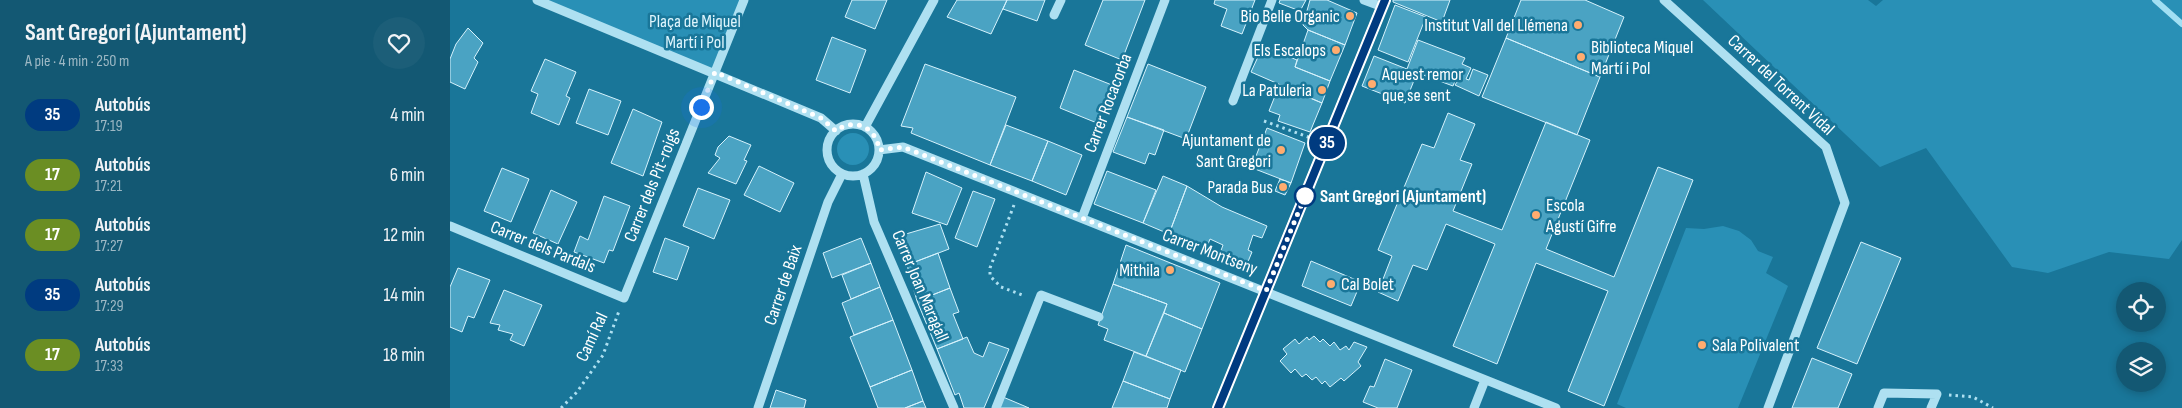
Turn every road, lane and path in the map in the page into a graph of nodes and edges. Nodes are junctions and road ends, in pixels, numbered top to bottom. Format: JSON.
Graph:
{"nodes":[{"id":1,"x":538,"y":0,"type":"edge"},
{"id":2,"x":744,"y":0,"type":"edge"},
{"id":3,"x":934,"y":0,"type":"edge"},
{"id":4,"x":1061,"y":0,"type":"edge"},
{"id":5,"x":1165,"y":0,"type":"edge"},
{"id":6,"x":1272,"y":0,"type":"edge"},
{"id":7,"x":1364,"y":0,"type":"edge"},
{"id":8,"x":1664,"y":0,"type":"edge"},
{"id":9,"x":1384,"y":4,"type":"edge"},
{"id":10,"x":1054,"y":15,"type":"dead end"},
{"id":11,"x":715,"y":72,"type":"junction"},
{"id":12,"x":1233,"y":101,"type":"dead end"},
{"id":13,"x":1264,"y":120,"type":"dead end"},
{"id":14,"x":865,"y":127,"type":"junction"},
{"id":15,"x":836,"y":131,"type":"junction"},
{"id":16,"x":1311,"y":138,"type":"dead end"},
{"id":17,"x":879,"y":150,"type":"junction"},
{"id":18,"x":842,"y":174,"type":"junction"},
{"id":19,"x":863,"y":174,"type":"junction"},
{"id":20,"x":1019,"y":193,"type":"junction"},
{"id":21,"x":1082,"y":218,"type":"junction"},
{"id":22,"x":450,"y":226,"type":"edge"},
{"id":23,"x":1266,"y":291,"type":"junction"},
{"id":24,"x":624,"y":298,"type":"junction"},
{"id":25,"x":1040,"y":298,"type":"junction"},
{"id":26,"x":1099,"y":317,"type":"dead end"},
{"id":27,"x":1485,"y":380,"type":"junction"},
{"id":28,"x":1937,"y":394,"type":"junction"},
{"id":29,"x":562,"y":408,"type":"edge"},
{"id":30,"x":758,"y":408,"type":"edge"},
{"id":31,"x":954,"y":408,"type":"edge"},
{"id":32,"x":996,"y":408,"type":"edge"},
{"id":33,"x":1218,"y":408,"type":"edge"},
{"id":34,"x":1474,"y":408,"type":"edge"},
{"id":35,"x":1556,"y":408,"type":"edge"},
{"id":36,"x":1768,"y":408,"type":"edge"},
{"id":37,"x":1878,"y":408,"type":"edge"},
{"id":38,"x":1931,"y":408,"type":"edge"},
{"id":39,"x":1993,"y":408,"type":"edge"}],
"edges":[{"from":1,"to":11,"type":"street"},
{"from":2,"to":11,"type":"street","name":"Carrer dels Pit-roigs"},
{"from":3,"to":14,"type":"street"},
{"from":4,"to":10,"type":"street"},
{"from":5,"to":21,"type":"street","name":"Carrer Rocacorba"},
{"from":6,"to":12,"type":"street"},
{"from":7,"to":9,"type":"street"},
{"from":8,"to":36,"type":"street","name":"Carrer del Torrent Vidal"},
{"from":9,"to":23,"type":"main road"},
{"from":11,"to":15,"type":"street"},
{"from":11,"to":24,"type":"street","name":"Carrer dels Pit-roigs"},
{"from":13,"to":16,"type":"path"},
{"from":14,"to":15,"type":"street"},
{"from":14,"to":17,"type":"street"},
{"from":15,"to":18,"type":"street"},
{"from":17,"to":19,"type":"street"},
{"from":17,"to":20,"type":"street","name":"Carrer Montseny"},
{"from":18,"to":19,"type":"street"},
{"from":18,"to":30,"type":"street","name":"Carrer de Baix"},
{"from":19,"to":31,"type":"street","name":"Carrer Joan Maragall"},
{"from":20,"to":21,"type":"street","name":"Carrer Montseny"},
{"from":20,"to":25,"type":"path"},
{"from":21,"to":23,"type":"street","name":"Carrer Montseny"},
{"from":22,"to":24,"type":"street","name":"Carrer dels Pardals"},
{"from":23,"to":27,"type":"street","name":"Carrer Montseny"},
{"from":23,"to":33,"type":"main road"},
{"from":24,"to":29,"type":"path","name":"Camí Ral"},
{"from":25,"to":26,"type":"street"},
{"from":25,"to":32,"type":"street"},
{"from":27,"to":34,"type":"street"},
{"from":27,"to":35,"type":"street","name":"Carrer Montseny"},
{"from":28,"to":37,"type":"street"},
{"from":28,"to":38,"type":"street"},
{"from":28,"to":39,"type":"path"}]}
